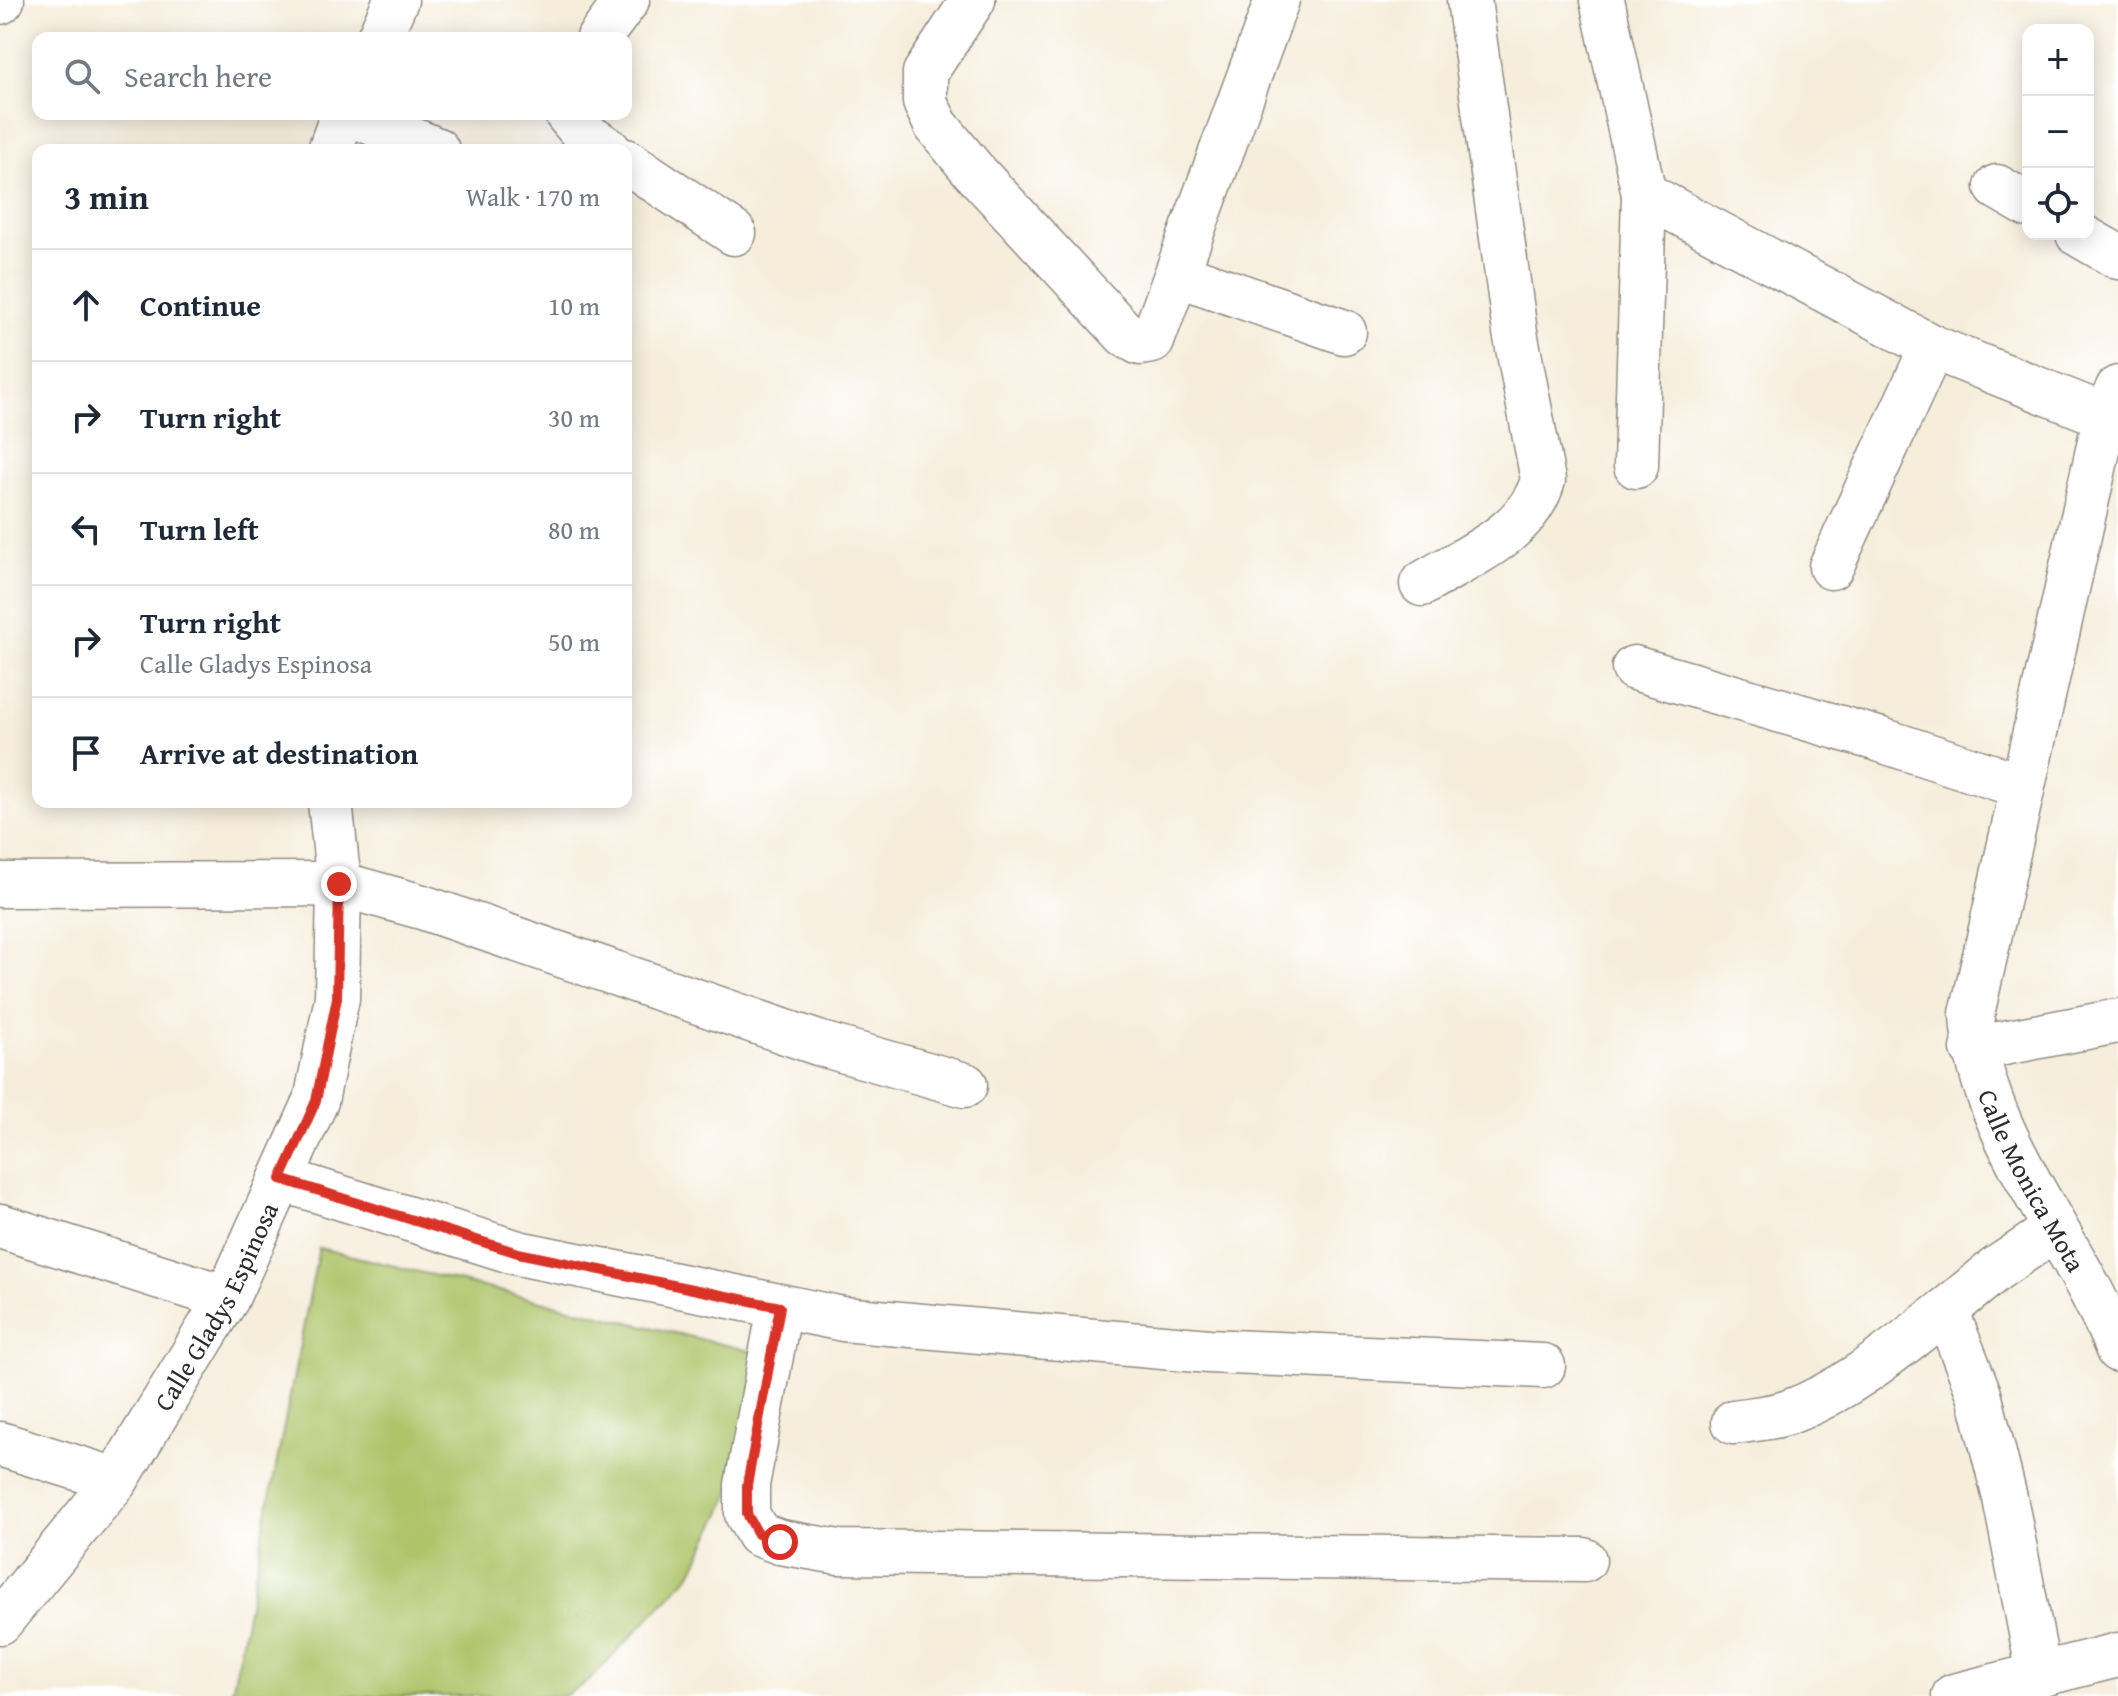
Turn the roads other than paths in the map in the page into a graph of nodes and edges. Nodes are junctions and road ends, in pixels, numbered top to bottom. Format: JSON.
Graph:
{"nodes":[{"id":1,"x":396,"y":0,"type":"edge"},
{"id":2,"x":627,"y":0,"type":"edge"},
{"id":3,"x":973,"y":0,"type":"edge"},
{"id":4,"x":1277,"y":0,"type":"edge"},
{"id":5,"x":1469,"y":0,"type":"edge"},
{"id":6,"x":1602,"y":0,"type":"edge"},
{"id":7,"x":382,"y":32,"type":"edge"},
{"id":8,"x":603,"y":32,"type":"edge"},
{"id":9,"x":341,"y":120,"type":"edge"},
{"id":10,"x":365,"y":120,"type":"edge"},
{"id":11,"x":572,"y":120,"type":"edge"},
{"id":12,"x":332,"y":144,"type":"edge"},
{"id":13,"x":423,"y":144,"type":"edge"},
{"id":14,"x":600,"y":144,"type":"edge"},
{"id":15,"x":632,"y":165,"type":"edge"},
{"id":16,"x":1644,"y":194,"type":"junction"},
{"id":17,"x":734,"y":233,"type":"dead end"},
{"id":18,"x":2088,"y":240,"type":"edge"},
{"id":19,"x":2118,"y":257,"type":"edge"},
{"id":20,"x":1177,"y":274,"type":"junction"},
{"id":21,"x":1344,"y":332,"type":"dead end"},
{"id":22,"x":1932,"y":347,"type":"junction"},
{"id":23,"x":2114,"y":409,"type":"edge"},
{"id":24,"x":1636,"y":466,"type":"dead end"},
{"id":25,"x":1831,"y":567,"type":"dead end"},
{"id":26,"x":1422,"y":584,"type":"dead end"},
{"id":27,"x":1634,"y":668,"type":"dead end"},
{"id":28,"x":2021,"y":786,"type":"junction"},
{"id":29,"x":331,"y":808,"type":"edge"},
{"id":30,"x":339,"y":884,"type":"junction"},
{"id":31,"x":0,"y":885,"type":"edge"},
{"id":32,"x":2118,"y":1021,"type":"edge"},
{"id":33,"x":1973,"y":1049,"type":"junction"},
{"id":34,"x":965,"y":1085,"type":"dead end"},
{"id":35,"x":281,"y":1179,"type":"junction"},
{"id":36,"x":0,"y":1226,"type":"edge"},
{"id":37,"x":2054,"y":1230,"type":"junction"},
{"id":38,"x":227,"y":1298,"type":"junction"},
{"id":39,"x":780,"y":1307,"type":"junction"},
{"id":40,"x":1946,"y":1310,"type":"junction"},
{"id":41,"x":2113,"y":1322,"type":"edge"},
{"id":42,"x":1543,"y":1366,"type":"dead end"},
{"id":43,"x":1734,"y":1422,"type":"dead end"},
{"id":44,"x":0,"y":1444,"type":"edge"},
{"id":45,"x":116,"y":1480,"type":"junction"},
{"id":46,"x":1584,"y":1560,"type":"dead end"},
{"id":47,"x":0,"y":1622,"type":"edge"},
{"id":48,"x":2118,"y":1655,"type":"edge"},
{"id":49,"x":2039,"y":1674,"type":"junction"},
{"id":50,"x":1954,"y":1696,"type":"edge"}],
"edges":[{"from":1,"to":7,"type":"street"},
{"from":2,"to":8,"type":"street"},
{"from":3,"to":20,"type":"street"},
{"from":4,"to":20,"type":"street"},
{"from":5,"to":26,"type":"street"},
{"from":6,"to":16,"type":"street"},
{"from":9,"to":12,"type":"street"},
{"from":10,"to":13,"type":"street"},
{"from":11,"to":14,"type":"street"},
{"from":15,"to":17,"type":"street"},
{"from":16,"to":22,"type":"street"},
{"from":16,"to":24,"type":"street"},
{"from":18,"to":19,"type":"street"},
{"from":20,"to":21,"type":"street"},
{"from":22,"to":23,"type":"street"},
{"from":22,"to":25,"type":"street"},
{"from":23,"to":28,"type":"street","name":"Calle Monica Mota"},
{"from":27,"to":28,"type":"street"},
{"from":28,"to":33,"type":"street","name":"Calle Monica Mota"},
{"from":29,"to":30,"type":"street","name":"Calle Gladys Espinosa"},
{"from":30,"to":31,"type":"street"},
{"from":30,"to":34,"type":"street"},
{"from":30,"to":35,"type":"street","name":"Calle Gladys Espinosa"},
{"from":32,"to":33,"type":"street"},
{"from":33,"to":37,"type":"street","name":"Calle Monica Mota"},
{"from":35,"to":38,"type":"street","name":"Calle Gladys Espinosa"},
{"from":35,"to":39,"type":"street"},
{"from":36,"to":38,"type":"street"},
{"from":37,"to":40,"type":"street"},
{"from":37,"to":41,"type":"street","name":"Calle Monica Mota"},
{"from":38,"to":45,"type":"street","name":"Calle Gladys Espinosa"},
{"from":39,"to":42,"type":"street"},
{"from":39,"to":46,"type":"street"},
{"from":40,"to":43,"type":"street"},
{"from":40,"to":49,"type":"street"},
{"from":44,"to":45,"type":"street"},
{"from":45,"to":47,"type":"street","name":"Calle Gladys Espinosa"},
{"from":48,"to":49,"type":"street"},
{"from":49,"to":50,"type":"street"}]}
